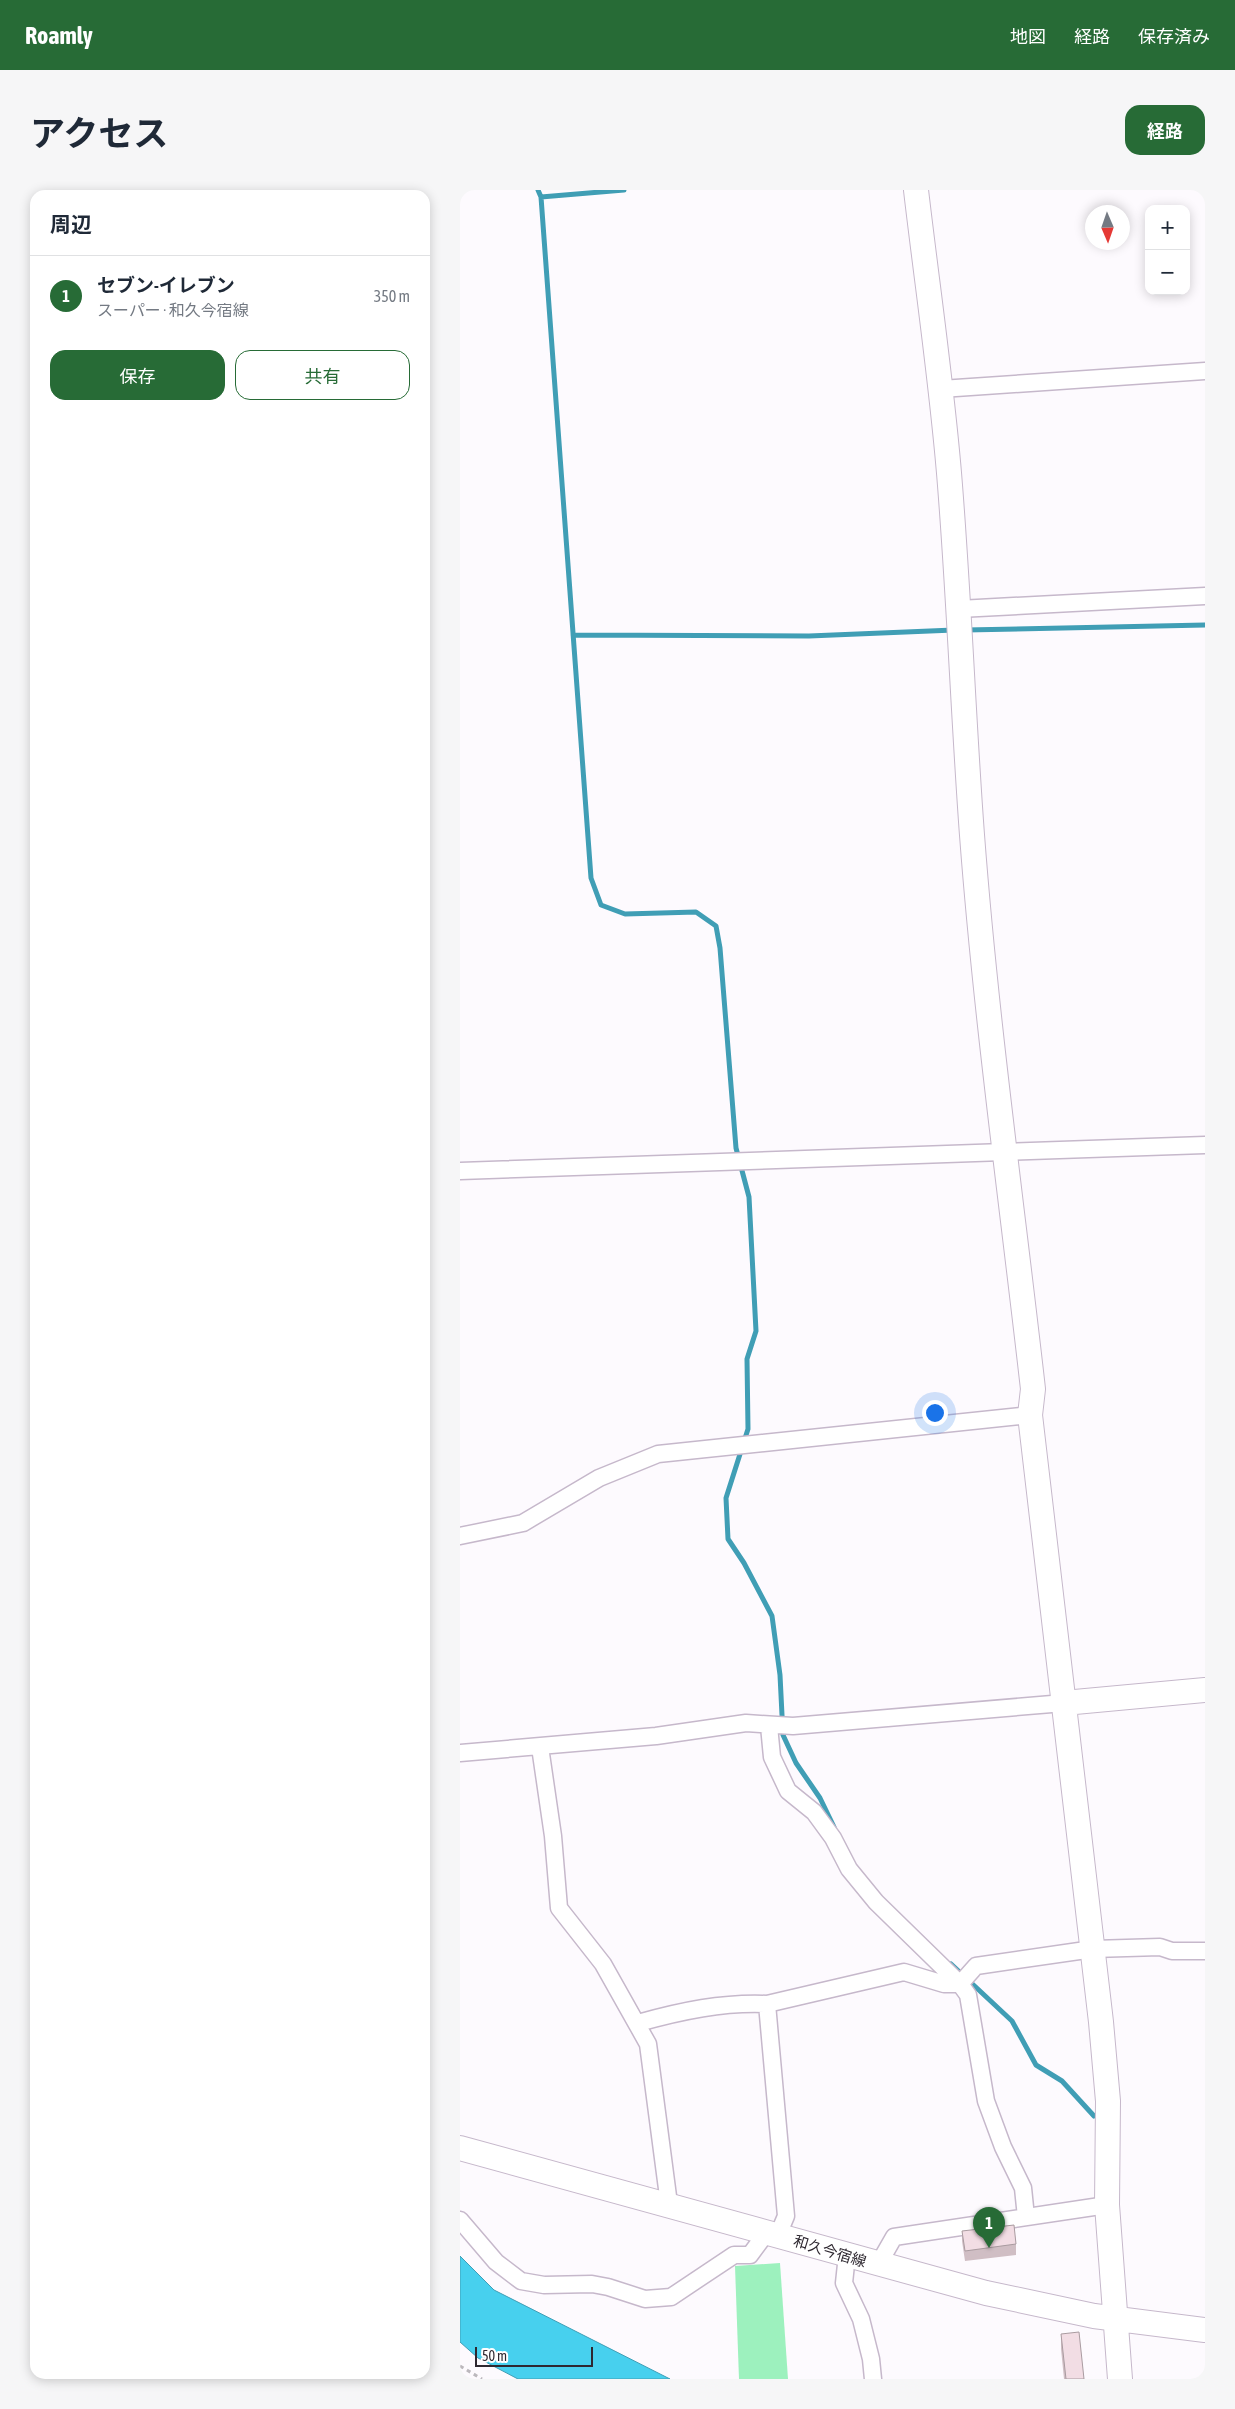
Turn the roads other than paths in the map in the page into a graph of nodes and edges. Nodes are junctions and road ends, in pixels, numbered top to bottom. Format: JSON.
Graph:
{"nodes":[{"id":1,"x":916,"y":190,"type":"edge"},
{"id":2,"x":1205,"y":371,"type":"edge"},
{"id":3,"x":941,"y":389,"type":"junction"},
{"id":4,"x":1205,"y":596,"type":"edge"},
{"id":5,"x":959,"y":609,"type":"junction"},
{"id":6,"x":1205,"y":1145,"type":"edge"},
{"id":7,"x":1006,"y":1152,"type":"junction"},
{"id":8,"x":460,"y":1171,"type":"edge"},
{"id":9,"x":1030,"y":1415,"type":"junction"},
{"id":10,"x":460,"y":1536,"type":"edge"},
{"id":11,"x":1205,"y":1690,"type":"edge"},
{"id":12,"x":1064,"y":1704,"type":"junction"},
{"id":13,"x":769,"y":1726,"type":"junction"},
{"id":14,"x":540,"y":1747,"type":"junction"},
{"id":15,"x":460,"y":1753,"type":"edge"},
{"id":16,"x":1093,"y":1949,"type":"junction"},
{"id":17,"x":1205,"y":1952,"type":"edge"},
{"id":18,"x":960,"y":1984,"type":"junction"},
{"id":19,"x":767,"y":2004,"type":"junction"},
{"id":20,"x":638,"y":2024,"type":"junction"},
{"id":21,"x":460,"y":2148,"type":"edge"},
{"id":22,"x":669,"y":2204,"type":"junction"},
{"id":23,"x":1107,"y":2205,"type":"junction"},
{"id":24,"x":1026,"y":2217,"type":"junction"},
{"id":25,"x":460,"y":2220,"type":"edge"},
{"id":26,"x":773,"y":2234,"type":"junction"},
{"id":27,"x":847,"y":2255,"type":"junction"},
{"id":28,"x":878,"y":2265,"type":"junction"},
{"id":29,"x":1116,"y":2320,"type":"junction"},
{"id":30,"x":1205,"y":2330,"type":"edge"},
{"id":31,"x":873,"y":2379,"type":"edge"},
{"id":32,"x":1120,"y":2379,"type":"edge"}],
"edges":[{"from":1,"to":3,"type":"street"},
{"from":2,"to":3,"type":"street"},
{"from":3,"to":5,"type":"street"},
{"from":4,"to":5,"type":"street"},
{"from":5,"to":7,"type":"street"},
{"from":6,"to":7,"type":"street"},
{"from":7,"to":8,"type":"street"},
{"from":7,"to":9,"type":"street"},
{"from":9,"to":10,"type":"street"},
{"from":9,"to":12,"type":"street"},
{"from":11,"to":12,"type":"street"},
{"from":12,"to":13,"type":"street"},
{"from":12,"to":16,"type":"street"},
{"from":13,"to":14,"type":"street"},
{"from":13,"to":18,"type":"street"},
{"from":14,"to":15,"type":"street"},
{"from":14,"to":20,"type":"street"},
{"from":16,"to":17,"type":"street"},
{"from":16,"to":18,"type":"street"},
{"from":16,"to":23,"type":"street"},
{"from":18,"to":19,"type":"street"},
{"from":18,"to":24,"type":"street"},
{"from":19,"to":20,"type":"street"},
{"from":19,"to":26,"type":"street"},
{"from":20,"to":22,"type":"street"},
{"from":21,"to":22,"type":"street","name":"和久今宿線"},
{"from":22,"to":26,"type":"street","name":"和久今宿線"},
{"from":23,"to":24,"type":"street"},
{"from":23,"to":29,"type":"street"},
{"from":24,"to":28,"type":"street"},
{"from":25,"to":26,"type":"street"},
{"from":26,"to":27,"type":"street","name":"和久今宿線"},
{"from":27,"to":28,"type":"street","name":"和久今宿線"},
{"from":27,"to":31,"type":"street"},
{"from":28,"to":29,"type":"street","name":"和久今宿線"},
{"from":29,"to":30,"type":"street","name":"和久今宿線"},
{"from":29,"to":32,"type":"street"}]}
